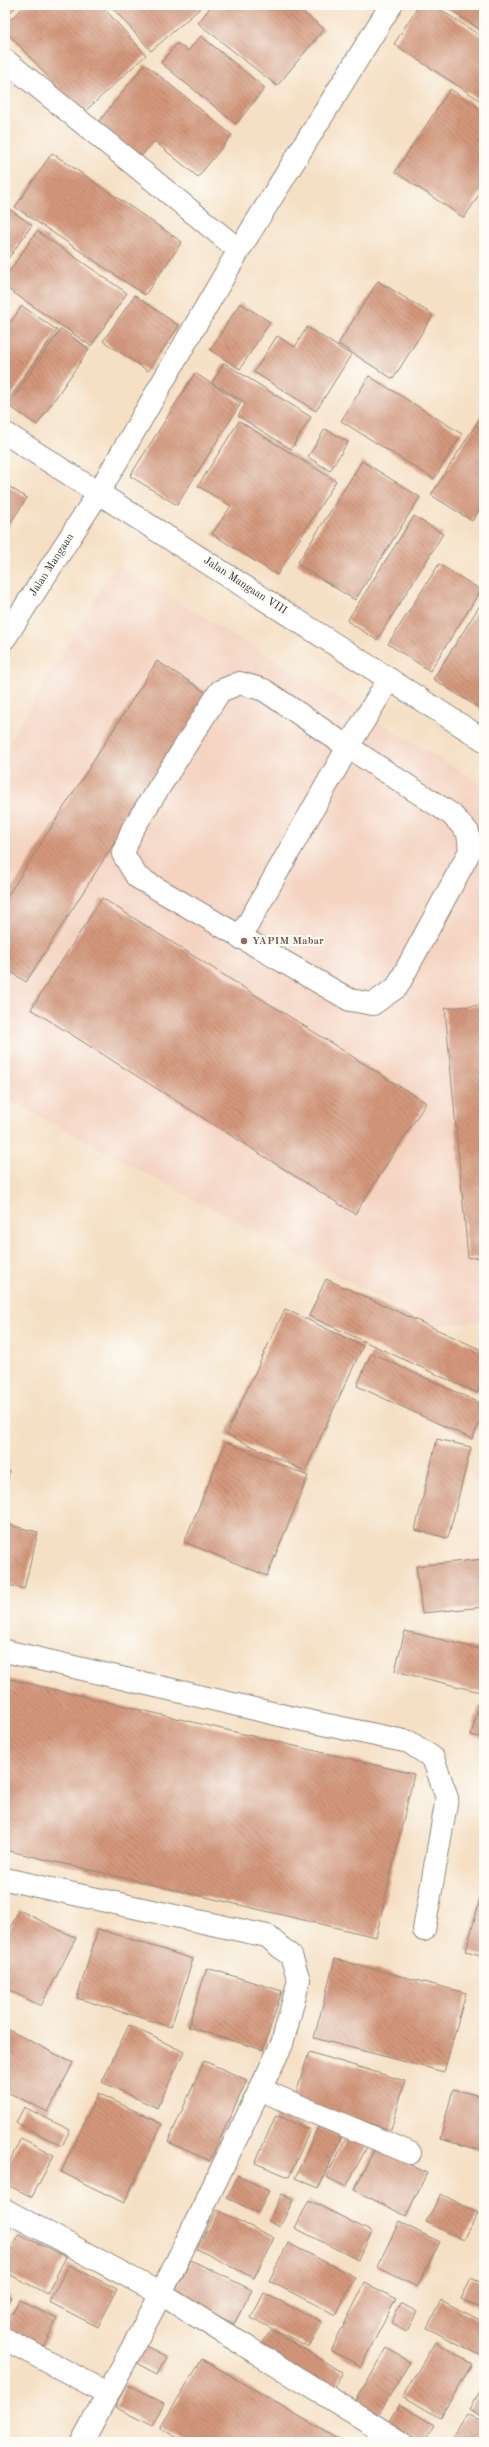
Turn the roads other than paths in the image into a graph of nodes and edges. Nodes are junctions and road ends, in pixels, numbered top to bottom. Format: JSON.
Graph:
{"nodes":[{"id":1,"x":391,"y":5,"type":"edge"},
{"id":2,"x":5,"y":60,"type":"edge"},
{"id":3,"x":239,"y":250,"type":"junction"},
{"id":4,"x":5,"y":433,"type":"edge"},
{"id":5,"x":99,"y":492,"type":"junction"},
{"id":6,"x":5,"y":638,"type":"edge"},
{"id":7,"x":389,"y":679,"type":"junction"},
{"id":8,"x":484,"y":740,"type":"edge"},
{"id":9,"x":348,"y":747,"type":"junction"},
{"id":10,"x":240,"y":938,"type":"junction"},
{"id":11,"x":5,"y":1651,"type":"edge"},
{"id":12,"x":5,"y":1879,"type":"edge"},
{"id":13,"x":424,"y":1930,"type":"dead end"},
{"id":14,"x":261,"y":2090,"type":"junction"},
{"id":15,"x":410,"y":2153,"type":"dead end"},
{"id":16,"x":5,"y":2210,"type":"edge"},
{"id":17,"x":161,"y":2294,"type":"junction"},
{"id":18,"x":5,"y":2340,"type":"edge"},
{"id":19,"x":106,"y":2393,"type":"junction"},
{"id":20,"x":82,"y":2442,"type":"edge"},
{"id":21,"x":401,"y":2442,"type":"edge"}],
"edges":[{"from":1,"to":3,"type":"street","name":"Jalan Mangaan"},
{"from":2,"to":3,"type":"street"},
{"from":3,"to":5,"type":"street","name":"Jalan Mangaan"},
{"from":4,"to":5,"type":"street","name":"Jalan Mangaan VIII"},
{"from":5,"to":6,"type":"street","name":"Jalan Mangaan"},
{"from":5,"to":7,"type":"street","name":"Jalan Mangaan VIII"},
{"from":7,"to":8,"type":"street","name":"Jalan Mangaan VIII"},
{"from":7,"to":9,"type":"street"},
{"from":9,"to":10,"type":"street"},
{"from":9,"to":10,"type":"street"},
{"from":9,"to":10,"type":"street"},
{"from":11,"to":13,"type":"street"},
{"from":12,"to":14,"type":"street"},
{"from":14,"to":15,"type":"street"},
{"from":14,"to":17,"type":"street"},
{"from":16,"to":17,"type":"street"},
{"from":17,"to":19,"type":"street"},
{"from":17,"to":21,"type":"street"},
{"from":18,"to":19,"type":"street"},
{"from":19,"to":20,"type":"street"}]}
